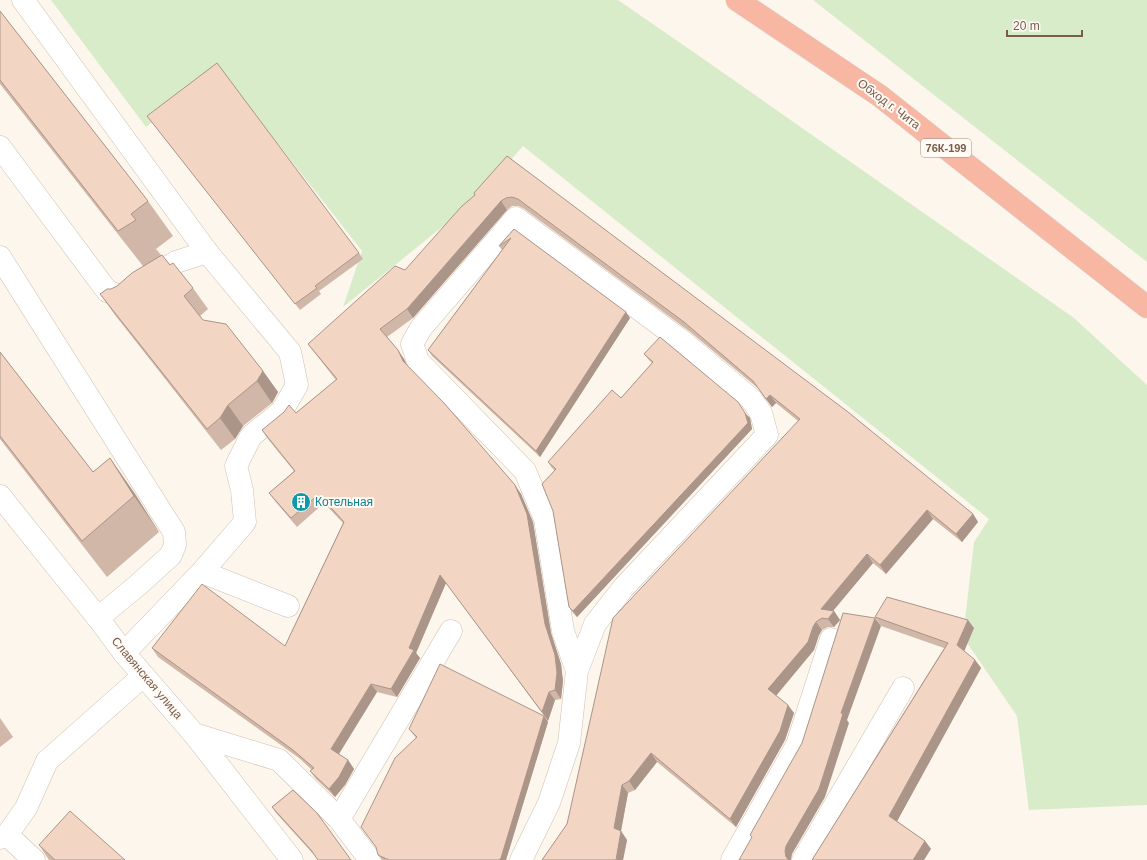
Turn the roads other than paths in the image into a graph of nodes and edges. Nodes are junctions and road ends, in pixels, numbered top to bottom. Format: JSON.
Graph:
{"nodes":[{"id":1,"x":23,"y":0,"type":"edge"},
{"id":2,"x":737,"y":0,"type":"edge"},
{"id":3,"x":0,"y":147,"type":"edge"},
{"id":4,"x":207,"y":252,"type":"junction"},
{"id":5,"x":0,"y":257,"type":"edge"},
{"id":6,"x":1147,"y":307,"type":"edge"},
{"id":7,"x":0,"y":496,"type":"edge"},
{"id":8,"x":202,"y":572,"type":"junction"},
{"id":9,"x":288,"y":606,"type":"dead end"},
{"id":10,"x":98,"y":618,"type":"junction"},
{"id":11,"x":451,"y":631,"type":"dead end"},
{"id":12,"x":831,"y":639,"type":"dead end"},
{"id":13,"x":124,"y":653,"type":"junction"},
{"id":14,"x":577,"y":671,"type":"junction"},
{"id":15,"x":143,"y":676,"type":"junction"},
{"id":16,"x":903,"y":688,"type":"dead end"},
{"id":17,"x":194,"y":734,"type":"junction"},
{"id":18,"x":339,"y":819,"type":"junction"},
{"id":19,"x":3,"y":836,"type":"edge"},
{"id":20,"x":34,"y":860,"type":"edge"},
{"id":21,"x":292,"y":860,"type":"edge"},
{"id":22,"x":370,"y":860,"type":"edge"},
{"id":23,"x":521,"y":860,"type":"edge"},
{"id":24,"x":732,"y":860,"type":"edge"},
{"id":25,"x":803,"y":860,"type":"edge"}],
"edges":[{"from":1,"to":4,"type":"street"},
{"from":2,"to":6,"type":"highway","name":"Обход г. Чита","number":"76К-199"},
{"from":3,"to":4,"type":"street"},
{"from":4,"to":8,"type":"street"},
{"from":5,"to":10,"type":"street"},
{"from":7,"to":10,"type":"street","name":"Славянская улица"},
{"from":8,"to":9,"type":"street"},
{"from":8,"to":13,"type":"street"},
{"from":10,"to":13,"type":"street","name":"Славянская улица"},
{"from":11,"to":18,"type":"street"},
{"from":12,"to":24,"type":"street"},
{"from":13,"to":15,"type":"street","name":"Славянская улица"},
{"from":14,"to":14,"type":"street"},
{"from":14,"to":23,"type":"street"},
{"from":15,"to":17,"type":"street","name":"Славянская улица"},
{"from":15,"to":19,"type":"street"},
{"from":16,"to":25,"type":"street"},
{"from":17,"to":18,"type":"street"},
{"from":17,"to":21,"type":"street","name":"Славянская улица"},
{"from":18,"to":22,"type":"street"},
{"from":19,"to":20,"type":"street"}]}
